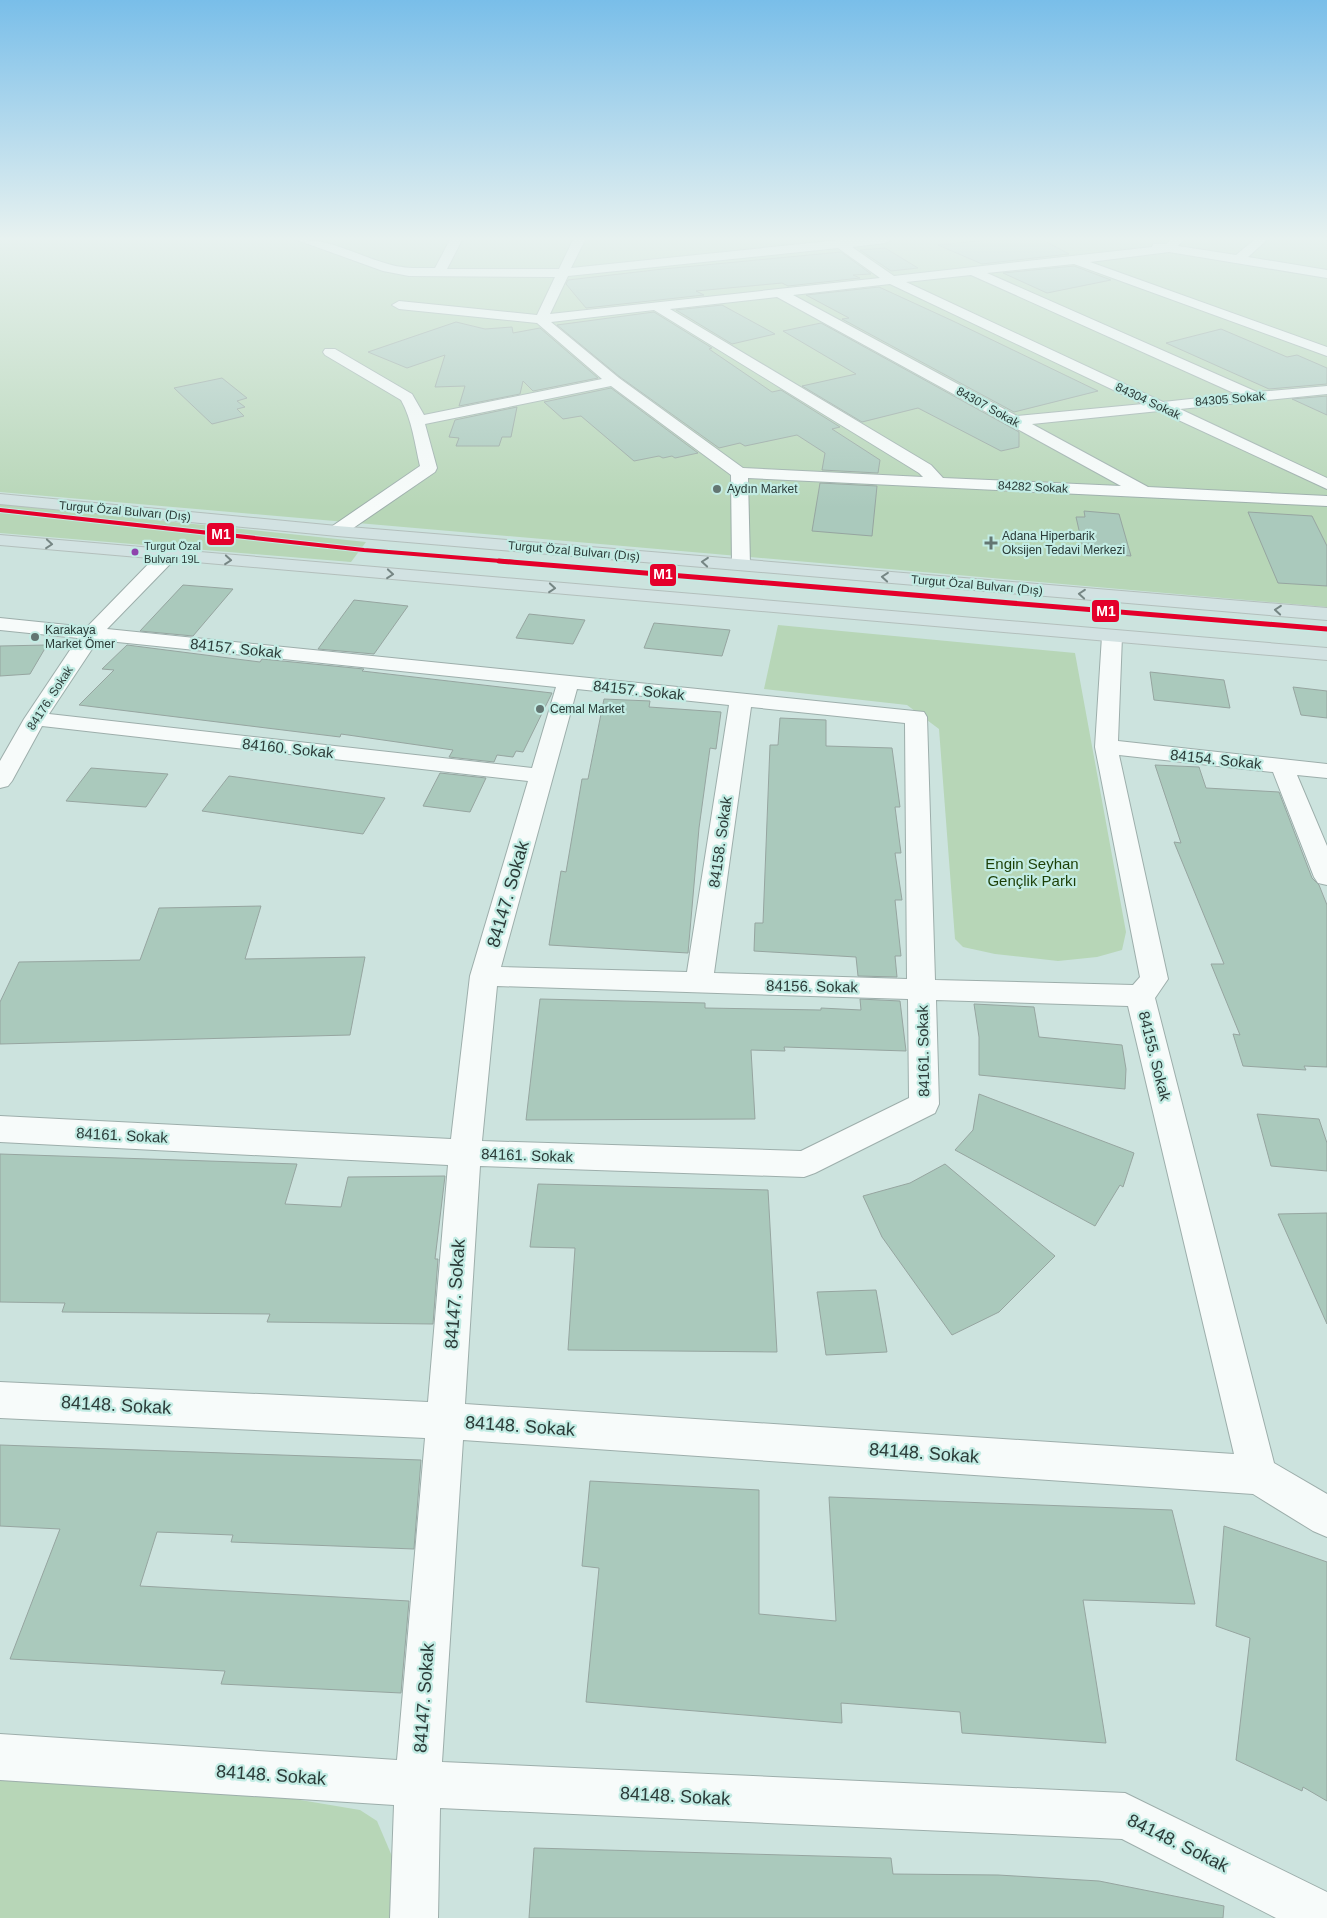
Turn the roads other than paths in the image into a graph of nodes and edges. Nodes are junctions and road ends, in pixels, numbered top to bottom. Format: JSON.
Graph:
{"nodes":[{"id":1,"x":551,"y":330,"type":"edge"},
{"id":2,"x":695,"y":330,"type":"edge"},
{"id":3,"x":847,"y":330,"type":"edge"},
{"id":4,"x":996,"y":330,"type":"edge"},
{"id":5,"x":1102,"y":330,"type":"edge"},
{"id":6,"x":1265,"y":330,"type":"edge"},
{"id":7,"x":330,"y":352,"type":"dead end"},
{"id":8,"x":1327,"y":352,"type":"edge"},
{"id":9,"x":614,"y":381,"type":"junction"},
{"id":10,"x":1327,"y":390,"type":"edge"},
{"id":11,"x":1253,"y":397,"type":"junction"},
{"id":12,"x":1157,"y":406,"type":"junction"},
{"id":13,"x":416,"y":421,"type":"junction"},
{"id":14,"x":1014,"y":421,"type":"junction"},
{"id":15,"x":739,"y":473,"type":"junction"},
{"id":16,"x":937,"y":481,"type":"junction"},
{"id":17,"x":1327,"y":484,"type":"edge"},
{"id":18,"x":1146,"y":493,"type":"junction"},
{"id":19,"x":0,"y":499,"type":"edge"},
{"id":20,"x":1327,"y":501,"type":"edge"},
{"id":21,"x":337,"y":531,"type":"junction"},
{"id":22,"x":0,"y":540,"type":"edge"},
{"id":23,"x":168,"y":555,"type":"junction"},
{"id":24,"x":741,"y":565,"type":"junction"},
{"id":25,"x":1327,"y":614,"type":"edge"},
{"id":26,"x":0,"y":624,"type":"edge"},
{"id":27,"x":92,"y":633,"type":"junction"},
{"id":28,"x":1112,"y":636,"type":"junction"},
{"id":29,"x":1327,"y":654,"type":"edge"},
{"id":30,"x":568,"y":682,"type":"junction"},
{"id":31,"x":741,"y":700,"type":"junction"},
{"id":32,"x":35,"y":719,"type":"junction"},
{"id":33,"x":1106,"y":747,"type":"junction"},
{"id":34,"x":1282,"y":766,"type":"junction"},
{"id":35,"x":1327,"y":770,"type":"edge"},
{"id":36,"x":542,"y":776,"type":"junction"},
{"id":37,"x":0,"y":781,"type":"edge"},
{"id":38,"x":1327,"y":877,"type":"edge"},
{"id":39,"x":484,"y":976,"type":"junction"},
{"id":40,"x":699,"y":983,"type":"junction"},
{"id":41,"x":922,"y":988,"type":"junction"},
{"id":42,"x":1140,"y":996,"type":"junction"},
{"id":43,"x":0,"y":1129,"type":"edge"},
{"id":44,"x":465,"y":1153,"type":"junction"},
{"id":45,"x":0,"y":1400,"type":"edge"},
{"id":46,"x":446,"y":1421,"type":"junction"},
{"id":47,"x":1258,"y":1475,"type":"junction"},
{"id":48,"x":1327,"y":1518,"type":"edge"},
{"id":49,"x":0,"y":1757,"type":"edge"},
{"id":50,"x":418,"y":1784,"type":"junction"},
{"id":51,"x":414,"y":1918,"type":"edge"},
{"id":52,"x":1327,"y":1918,"type":"edge"}],
"edges":[{"from":1,"to":9,"type":"street"},
{"from":2,"to":16,"type":"street"},
{"from":3,"to":14,"type":"street","name":"84307 Sokak"},
{"from":4,"to":12,"type":"street","name":"84304 Sokak"},
{"from":5,"to":11,"type":"street"},
{"from":6,"to":8,"type":"street"},
{"from":7,"to":13,"type":"street"},
{"from":9,"to":13,"type":"street"},
{"from":9,"to":15,"type":"street"},
{"from":10,"to":11,"type":"street","name":"84305 Sokak"},
{"from":11,"to":12,"type":"street","name":"84305 Sokak"},
{"from":12,"to":14,"type":"street","name":"84305 Sokak"},
{"from":12,"to":17,"type":"street","name":"84304 Sokak"},
{"from":13,"to":21,"type":"street"},
{"from":14,"to":18,"type":"street","name":"84307 Sokak"},
{"from":15,"to":16,"type":"street","name":"84282 Sokak"},
{"from":15,"to":24,"type":"street"},
{"from":16,"to":18,"type":"street","name":"84282 Sokak"},
{"from":18,"to":20,"type":"street","name":"84282 Sokak"},
{"from":19,"to":21,"type":"main road","name":"Turgut Özal Bulvarı (Dış)"},
{"from":24,"to":21,"type":"main road","name":"Turgut Özal Bulvarı (Dış)","one_way":true},
{"from":22,"to":23,"type":"main road","one_way":true},
{"from":23,"to":27,"type":"street","name":"84176. Sokak"},
{"from":23,"to":28,"type":"main road","one_way":true},
{"from":25,"to":24,"type":"main road","name":"Turgut Özal Bulvarı (Dış)","one_way":true},
{"from":26,"to":27,"type":"street","name":"84157. Sokak"},
{"from":27,"to":30,"type":"street","name":"84157. Sokak"},
{"from":27,"to":32,"type":"street","name":"84176. Sokak"},
{"from":28,"to":29,"type":"main road"},
{"from":28,"to":33,"type":"street","name":"84155. Sokak"},
{"from":30,"to":31,"type":"street","name":"84157. Sokak"},
{"from":30,"to":36,"type":"street","name":"84147. Sokak"},
{"from":31,"to":40,"type":"street","name":"84158. Sokak"},
{"from":31,"to":41,"type":"street","name":"84157. Sokak"},
{"from":32,"to":36,"type":"street","name":"84160. Sokak"},
{"from":32,"to":37,"type":"street","name":"84176. Sokak"},
{"from":33,"to":34,"type":"street","name":"84154. Sokak"},
{"from":33,"to":42,"type":"street","name":"84155. Sokak"},
{"from":34,"to":35,"type":"street","name":"84154. Sokak"},
{"from":34,"to":38,"type":"street"},
{"from":36,"to":39,"type":"street","name":"84147. Sokak"},
{"from":39,"to":40,"type":"street","name":"84156. Sokak"},
{"from":39,"to":44,"type":"street","name":"84147. Sokak"},
{"from":40,"to":41,"type":"street","name":"84156. Sokak"},
{"from":41,"to":42,"type":"street","name":"84156. Sokak"},
{"from":41,"to":44,"type":"street","name":"84161. Sokak"},
{"from":42,"to":47,"type":"street","name":"84155. Sokak"},
{"from":43,"to":44,"type":"street","name":"84161. Sokak"},
{"from":44,"to":46,"type":"street","name":"84147. Sokak"},
{"from":45,"to":46,"type":"street","name":"84148. Sokak"},
{"from":46,"to":47,"type":"street","name":"84148. Sokak"},
{"from":46,"to":50,"type":"street","name":"84147. Sokak"},
{"from":47,"to":48,"type":"street","name":"84148. Sokak"},
{"from":49,"to":50,"type":"street","name":"84148. Sokak"},
{"from":50,"to":51,"type":"street","name":"84147. Sokak"},
{"from":50,"to":52,"type":"street","name":"84148. Sokak"}]}
